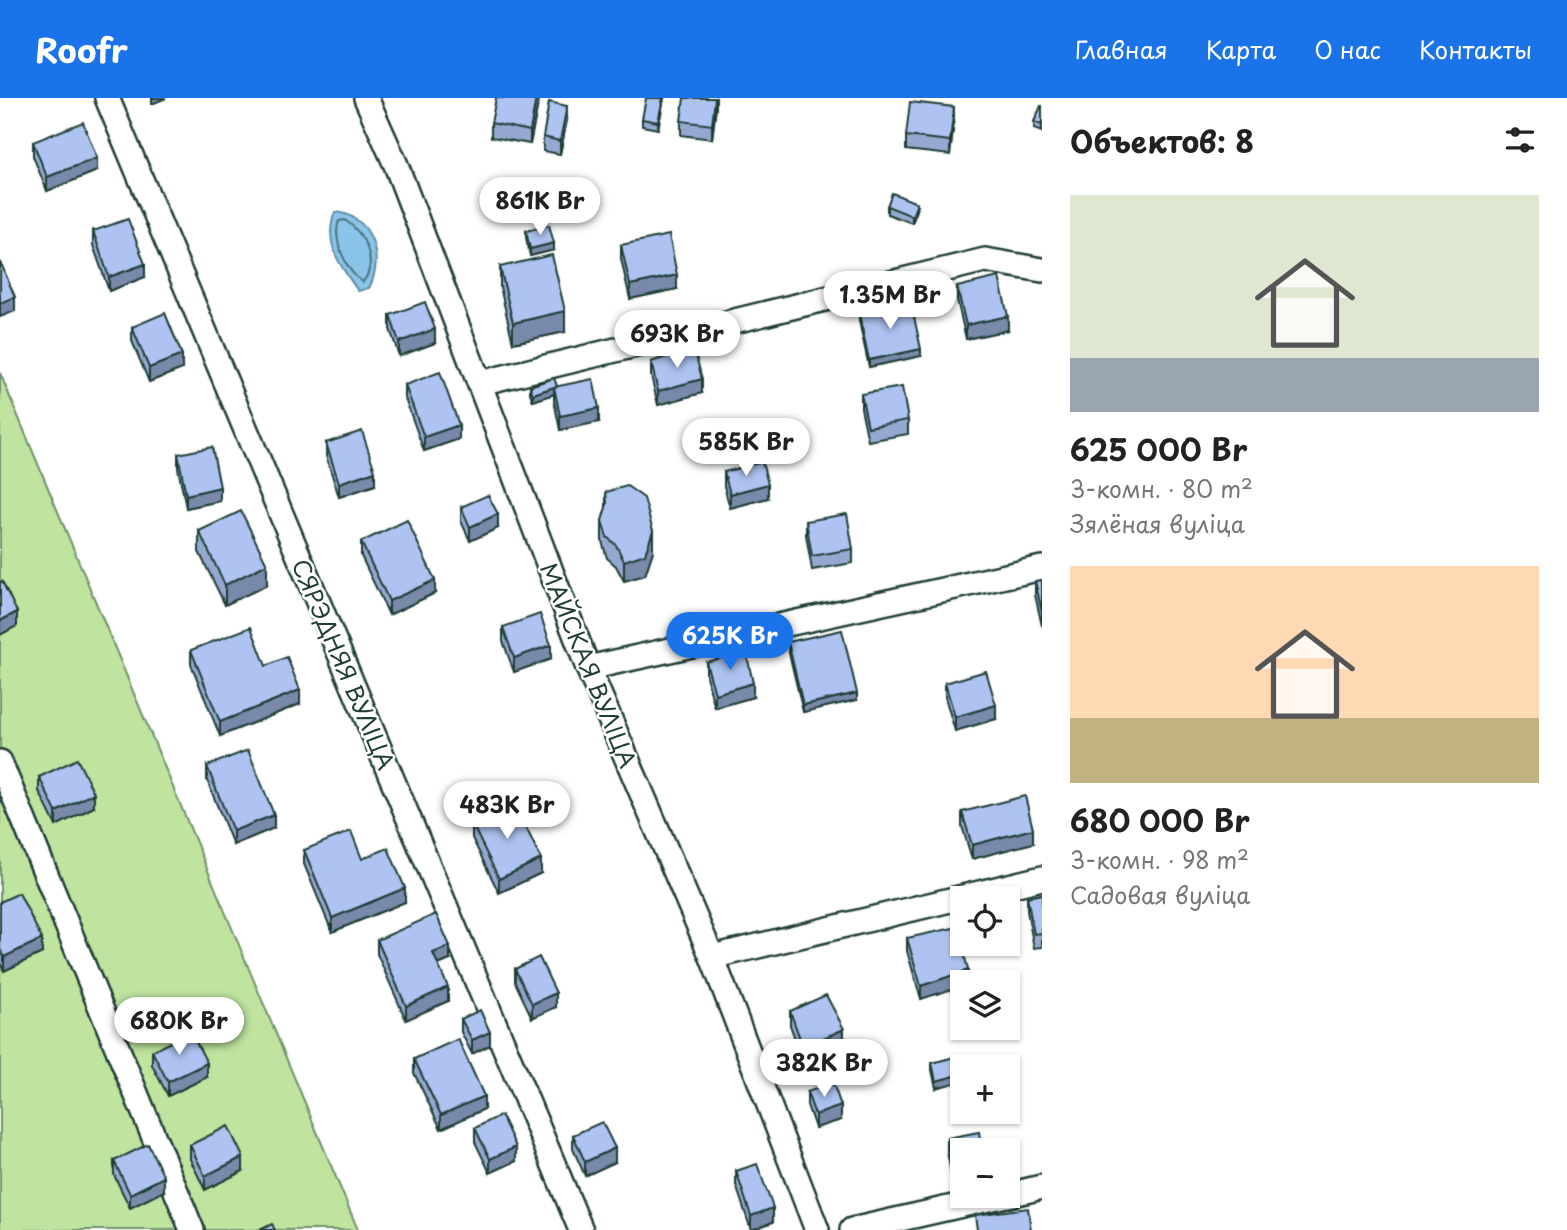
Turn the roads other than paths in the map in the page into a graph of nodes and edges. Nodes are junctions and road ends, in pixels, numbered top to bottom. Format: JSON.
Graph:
{"nodes":[{"id":1,"x":107,"y":98,"type":"edge"},
{"id":2,"x":366,"y":98,"type":"edge"},
{"id":3,"x":1042,"y":270,"type":"edge"},
{"id":4,"x":480,"y":383,"type":"junction"},
{"id":5,"x":1042,"y":568,"type":"edge"},
{"id":6,"x":588,"y":668,"type":"junction"},
{"id":7,"x":0,"y":762,"type":"edge"},
{"id":8,"x":1042,"y":878,"type":"edge"},
{"id":9,"x":712,"y":957,"type":"junction"},
{"id":10,"x":1042,"y":1187,"type":"edge"},
{"id":11,"x":1020,"y":1192,"type":"edge"},
{"id":12,"x":950,"y":1208,"type":"edge"},
{"id":13,"x":192,"y":1230,"type":"edge"},
{"id":14,"x":582,"y":1230,"type":"edge"},
{"id":15,"x":817,"y":1230,"type":"edge"},
{"id":16,"x":852,"y":1230,"type":"edge"}],
"edges":[{"from":1,"to":14,"type":"street","name":"СЯРЭДНЯЯ ВУЛІЦА"},
{"from":2,"to":4,"type":"street","name":"МАЙСКАЯ ВУЛІЦА"},
{"from":3,"to":4,"type":"street"},
{"from":4,"to":6,"type":"street","name":"МАЙСКАЯ ВУЛІЦА"},
{"from":5,"to":6,"type":"street"},
{"from":6,"to":9,"type":"street","name":"МАЙСКАЯ ВУЛІЦА"},
{"from":7,"to":13,"type":"street"},
{"from":8,"to":9,"type":"street"},
{"from":9,"to":15,"type":"street","name":"МАЙСКАЯ ВУЛІЦА"},
{"from":10,"to":11,"type":"street"},
{"from":12,"to":16,"type":"street"}]}
